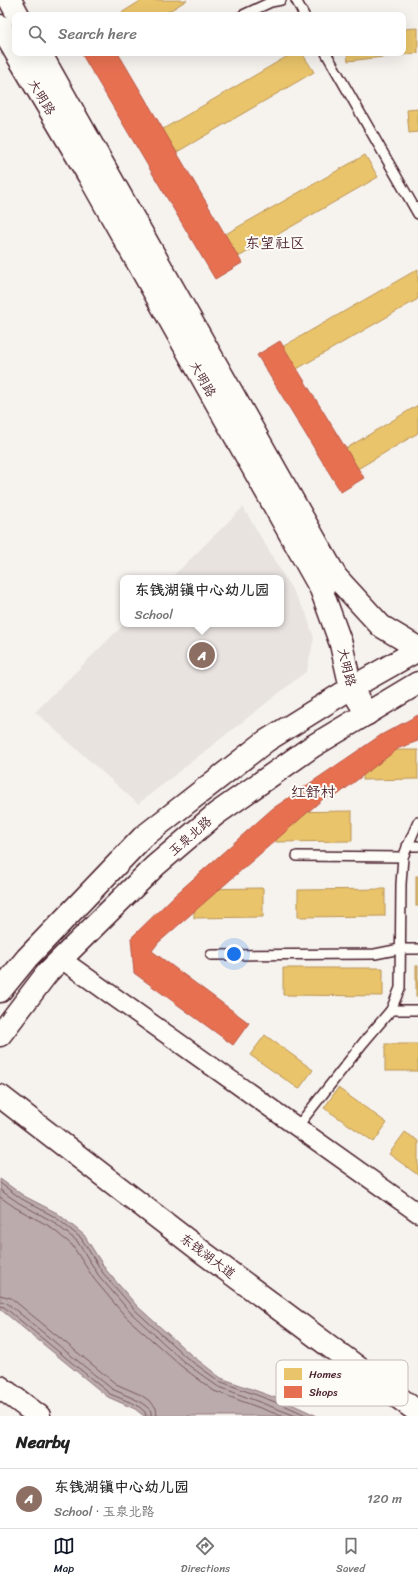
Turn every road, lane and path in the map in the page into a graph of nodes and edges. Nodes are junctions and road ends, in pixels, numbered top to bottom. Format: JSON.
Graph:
{"nodes":[{"id":1,"x":10,"y":0,"type":"edge"},
{"id":2,"x":281,"y":0,"type":"edge"},
{"id":3,"x":296,"y":0,"type":"edge"},
{"id":4,"x":16,"y":12,"type":"edge"},
{"id":5,"x":249,"y":12,"type":"edge"},
{"id":6,"x":302,"y":12,"type":"edge"},
{"id":7,"x":0,"y":26,"type":"edge"},
{"id":8,"x":12,"y":47,"type":"edge"},
{"id":9,"x":17,"y":56,"type":"edge"},
{"id":10,"x":42,"y":56,"type":"edge"},
{"id":11,"x":328,"y":56,"type":"edge"},
{"id":12,"x":418,"y":214,"type":"edge"},
{"id":13,"x":418,"y":649,"type":"edge"},
{"id":14,"x":418,"y":683,"type":"edge"},
{"id":15,"x":351,"y":688,"type":"junction"},
{"id":16,"x":367,"y":714,"type":"junction"},
{"id":17,"x":418,"y":822,"type":"edge"},
{"id":18,"x":407,"y":846,"type":"junction"},
{"id":19,"x":418,"y":846,"type":"edge"},
{"id":20,"x":297,"y":856,"type":"dead end"},
{"id":21,"x":403,"y":858,"type":"junction"},
{"id":22,"x":400,"y":949,"type":"junction"},
{"id":23,"x":418,"y":949,"type":"edge"},
{"id":24,"x":211,"y":955,"type":"dead end"},
{"id":25,"x":61,"y":959,"type":"junction"},
{"id":26,"x":0,"y":991,"type":"edge"},
{"id":27,"x":392,"y":1010,"type":"junction"},
{"id":28,"x":418,"y":1010,"type":"edge"},
{"id":29,"x":0,"y":1035,"type":"edge"},
{"id":30,"x":0,"y":1096,"type":"edge"},
{"id":31,"x":297,"y":1127,"type":"junction"},
{"id":32,"x":418,"y":1213,"type":"edge"},
{"id":33,"x":348,"y":1360,"type":"edge"},
{"id":34,"x":0,"y":1387,"type":"edge"},
{"id":35,"x":408,"y":1405,"type":"edge"},
{"id":36,"x":418,"y":1412,"type":"edge"},
{"id":37,"x":39,"y":1416,"type":"edge"}],
"edges":[{"from":1,"to":4,"type":"street"},
{"from":2,"to":5,"type":"lane"},
{"from":3,"to":6,"type":"lane"},
{"from":7,"to":8,"type":"street","name":"大明路"},
{"from":9,"to":15,"type":"street","name":"大明路"},
{"from":10,"to":13,"type":"street","name":"大明路"},
{"from":11,"to":12,"type":"lane"},
{"from":13,"to":15,"type":"street","name":"玉泉北路"},
{"from":14,"to":16,"type":"street","name":"玉泉北路"},
{"from":15,"to":16,"type":"street","name":"大明路"},
{"from":15,"to":26,"type":"street","name":"玉泉北路"},
{"from":16,"to":25,"type":"street","name":"玉泉北路"},
{"from":17,"to":18,"type":"lane"},
{"from":18,"to":19,"type":"lane"},
{"from":18,"to":21,"type":"lane"},
{"from":20,"to":21,"type":"lane"},
{"from":21,"to":22,"type":"lane"},
{"from":22,"to":23,"type":"lane"},
{"from":22,"to":24,"type":"lane"},
{"from":22,"to":27,"type":"lane"},
{"from":25,"to":29,"type":"street","name":"玉泉北路"},
{"from":25,"to":31,"type":"street"},
{"from":27,"to":28,"type":"lane"},
{"from":27,"to":31,"type":"lane"},
{"from":30,"to":33,"type":"street","name":"东钱湖大道"},
{"from":31,"to":32,"type":"street"},
{"from":34,"to":37,"type":"street"},
{"from":35,"to":36,"type":"street","name":"东钱湖大道"}]}
